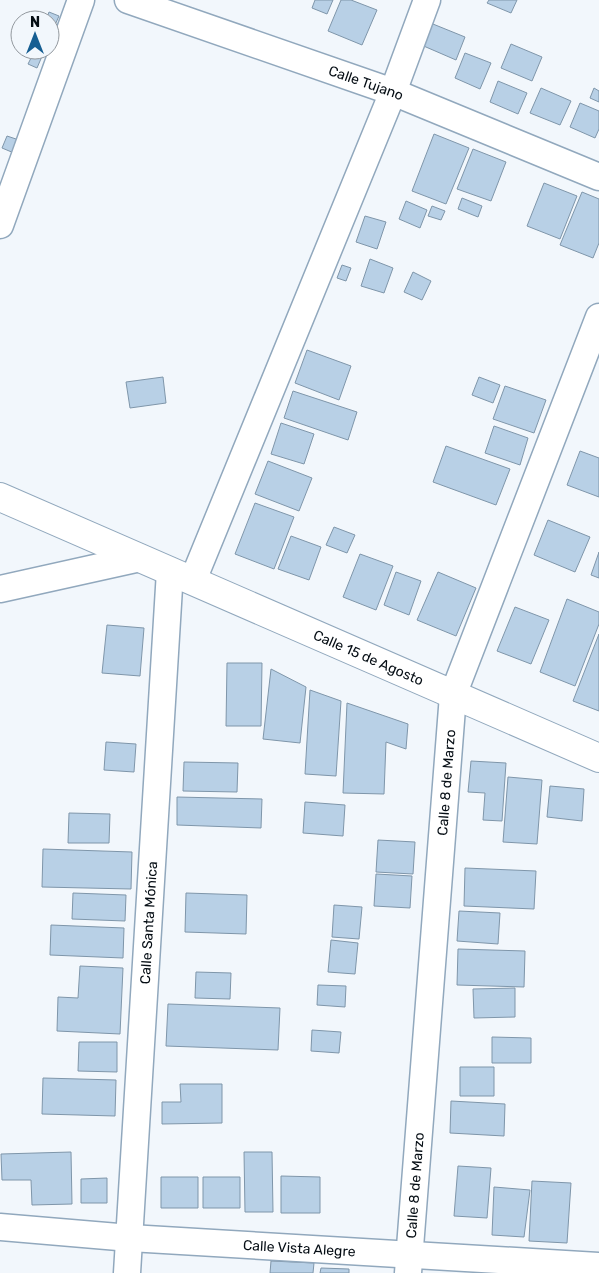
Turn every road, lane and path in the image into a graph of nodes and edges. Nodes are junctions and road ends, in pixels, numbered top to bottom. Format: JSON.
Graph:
{"nodes":[{"id":1,"x":81,"y":0,"type":"edge"},
{"id":2,"x":128,"y":0,"type":"edge"},
{"id":3,"x":427,"y":0,"type":"edge"},
{"id":4,"x":393,"y":92,"type":"junction"},
{"id":5,"x":599,"y":177,"type":"edge"},
{"id":6,"x":0,"y":225,"type":"edge"},
{"id":7,"x":599,"y":317,"type":"edge"},
{"id":8,"x":0,"y":497,"type":"edge"},
{"id":9,"x":140,"y":558,"type":"junction"},
{"id":10,"x":181,"y":575,"type":"junction"},
{"id":11,"x":0,"y":588,"type":"edge"},
{"id":12,"x":453,"y":696,"type":"junction"},
{"id":13,"x":599,"y":758,"type":"edge"},
{"id":14,"x":0,"y":1227,"type":"edge"},
{"id":15,"x":130,"y":1238,"type":"junction"},
{"id":16,"x":408,"y":1264,"type":"edge"},
{"id":17,"x":599,"y":1266,"type":"edge"},
{"id":18,"x":127,"y":1273,"type":"edge"}],
"edges":[{"from":1,"to":6,"type":"street"},
{"from":2,"to":4,"type":"street","name":"Calle Tujano"},
{"from":3,"to":4,"type":"street","name":"Calle Santa Mónica"},
{"from":4,"to":5,"type":"street","name":"Calle Tujano"},
{"from":4,"to":10,"type":"street","name":"Calle Santa Mónica"},
{"from":7,"to":12,"type":"street","name":"Calle 8 de Marzo"},
{"from":8,"to":9,"type":"street","name":"Calle 15 de Agosto"},
{"from":9,"to":10,"type":"street","name":"Calle 15 de Agosto"},
{"from":9,"to":11,"type":"street"},
{"from":10,"to":12,"type":"street","name":"Calle 15 de Agosto"},
{"from":10,"to":15,"type":"street","name":"Calle Santa Mónica"},
{"from":12,"to":13,"type":"street","name":"Calle 15 de Agosto"},
{"from":12,"to":16,"type":"street","name":"Calle 8 de Marzo"},
{"from":14,"to":15,"type":"street","name":"Calle Vista Alegre"},
{"from":15,"to":16,"type":"street","name":"Calle Vista Alegre"},
{"from":15,"to":18,"type":"street","name":"Calle Santa Mónica"},
{"from":16,"to":17,"type":"street","name":"Calle Vista Alegre"}]}
